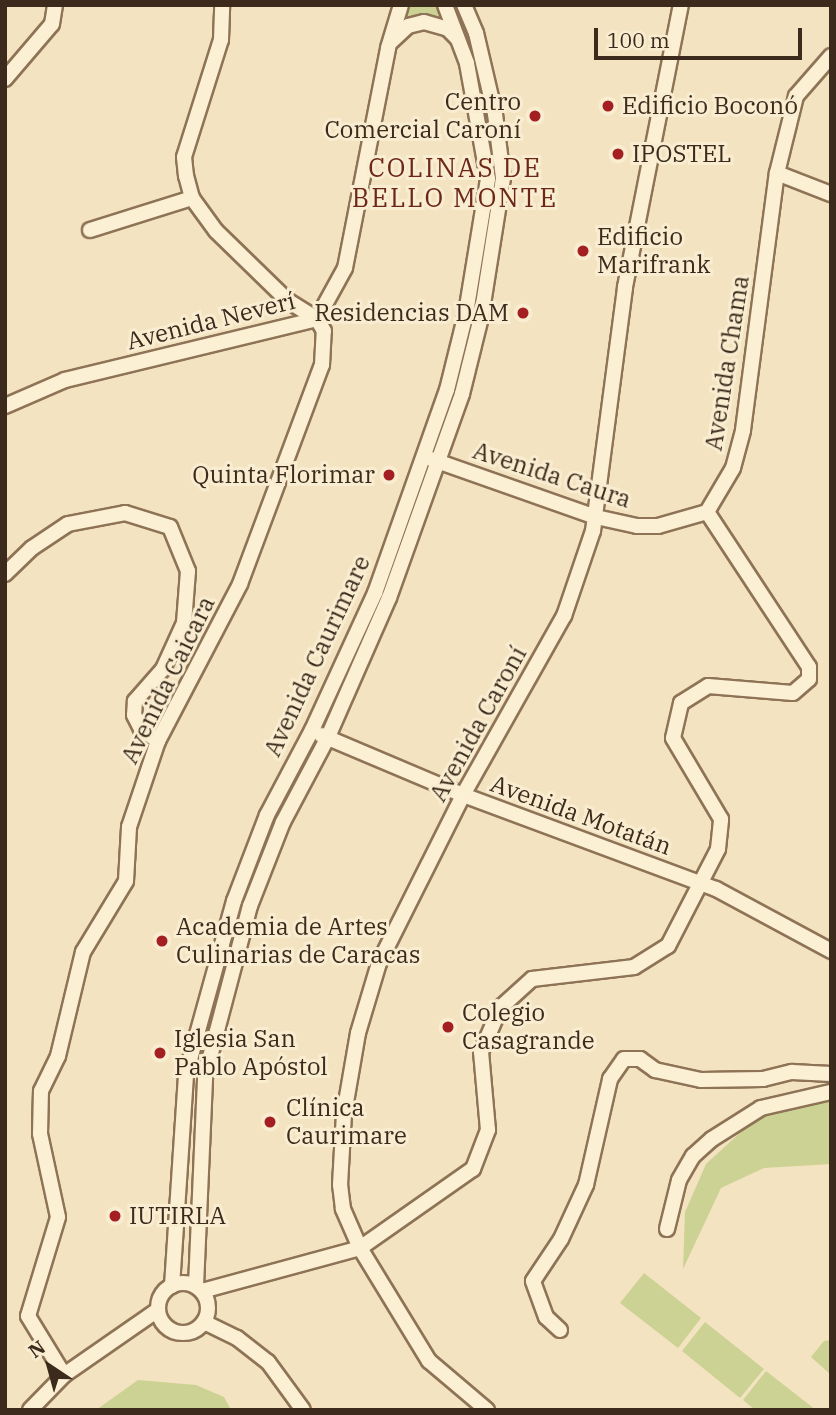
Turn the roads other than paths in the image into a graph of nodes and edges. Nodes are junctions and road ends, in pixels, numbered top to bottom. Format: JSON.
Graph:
{"nodes":[{"id":1,"x":55,"y":5,"type":"edge"},
{"id":2,"x":222,"y":5,"type":"edge"},
{"id":3,"x":401,"y":5,"type":"edge"},
{"id":4,"x":445,"y":5,"type":"edge"},
{"id":5,"x":464,"y":5,"type":"edge"},
{"id":6,"x":681,"y":5,"type":"edge"},
{"id":7,"x":461,"y":41,"type":"junction"},
{"id":8,"x":388,"y":48,"type":"junction"},
{"id":9,"x":831,"y":56,"type":"edge"},
{"id":10,"x":5,"y":79,"type":"edge"},
{"id":11,"x":777,"y":173,"type":"junction"},
{"id":12,"x":831,"y":194,"type":"edge"},
{"id":13,"x":192,"y":198,"type":"junction"},
{"id":14,"x":90,"y":230,"type":"dead end"},
{"id":15,"x":317,"y":319,"type":"junction"},
{"id":16,"x":5,"y":406,"type":"edge"},
{"id":17,"x":424,"y":456,"type":"junction"},
{"id":18,"x":438,"y":461,"type":"junction"},
{"id":19,"x":708,"y":512,"type":"junction"},
{"id":20,"x":596,"y":517,"type":"junction"},
{"id":21,"x":5,"y":575,"type":"edge"},
{"id":22,"x":312,"y":730,"type":"junction"},
{"id":23,"x":327,"y":739,"type":"junction"},
{"id":24,"x":158,"y":741,"type":"junction"},
{"id":25,"x":463,"y":795,"type":"junction"},
{"id":26,"x":700,"y":883,"type":"junction"},
{"id":27,"x":831,"y":951,"type":"edge"},
{"id":28,"x":831,"y":1074,"type":"edge"},
{"id":29,"x":831,"y":1092,"type":"edge"},
{"id":30,"x":667,"y":1229,"type":"dead end"},
{"id":31,"x":360,"y":1248,"type":"junction"},
{"id":32,"x":172,"y":1286,"type":"junction"},
{"id":33,"x":199,"y":1289,"type":"junction"},
{"id":34,"x":158,"y":1310,"type":"junction"},
{"id":35,"x":204,"y":1322,"type":"junction"},
{"id":36,"x":559,"y":1330,"type":"dead end"},
{"id":37,"x":64,"y":1375,"type":"junction"},
{"id":38,"x":30,"y":1410,"type":"edge"},
{"id":39,"x":303,"y":1410,"type":"edge"},
{"id":40,"x":487,"y":1410,"type":"edge"}],
"edges":[{"from":1,"to":10,"type":"street"},
{"from":2,"to":13,"type":"street"},
{"from":3,"to":8,"type":"street","name":"Avenida Neverí"},
{"from":4,"to":7,"type":"street","name":"Avenida Caurimare"},
{"from":5,"to":18,"type":"street","name":"Avenida Caurimare"},
{"from":6,"to":20,"type":"street","name":"Avenida Caroní"},
{"from":7,"to":8,"type":"street"},
{"from":7,"to":17,"type":"street","name":"Avenida Caurimare"},
{"from":8,"to":15,"type":"street","name":"Avenida Neverí"},
{"from":9,"to":11,"type":"street","name":"Avenida Chama"},
{"from":11,"to":12,"type":"street"},
{"from":11,"to":19,"type":"street","name":"Avenida Chama"},
{"from":13,"to":14,"type":"street"},
{"from":13,"to":15,"type":"street"},
{"from":15,"to":16,"type":"street","name":"Avenida Neverí"},
{"from":15,"to":24,"type":"street","name":"Avenida Caicara"},
{"from":17,"to":18,"type":"street","name":"Avenida Caura"},
{"from":17,"to":22,"type":"street","name":"Avenida Caurimare"},
{"from":18,"to":20,"type":"street","name":"Avenida Caura"},
{"from":18,"to":23,"type":"street","name":"Avenida Caurimare"},
{"from":19,"to":20,"type":"street","name":"Avenida Caura"},
{"from":19,"to":26,"type":"street"},
{"from":20,"to":25,"type":"street","name":"Avenida Caroní"},
{"from":21,"to":24,"type":"street"},
{"from":22,"to":23,"type":"street","name":"Avenida Motatán"},
{"from":22,"to":32,"type":"street","name":"Avenida Caurimare"},
{"from":23,"to":25,"type":"street","name":"Avenida Motatán"},
{"from":23,"to":33,"type":"street","name":"Avenida Caurimare"},
{"from":24,"to":37,"type":"street","name":"Avenida Caicara"},
{"from":25,"to":26,"type":"street","name":"Avenida Motatán"},
{"from":25,"to":31,"type":"street","name":"Avenida Caroní"},
{"from":26,"to":27,"type":"street","name":"Avenida Motatán"},
{"from":26,"to":31,"type":"street"},
{"from":28,"to":36,"type":"street"},
{"from":29,"to":30,"type":"street"},
{"from":31,"to":33,"type":"street"},
{"from":31,"to":40,"type":"street","name":"Avenida Caroní"},
{"from":32,"to":33,"type":"street"},
{"from":32,"to":34,"type":"street"},
{"from":33,"to":35,"type":"street"},
{"from":34,"to":35,"type":"street"},
{"from":34,"to":37,"type":"street"},
{"from":35,"to":39,"type":"street"},
{"from":37,"to":38,"type":"street"}]}
